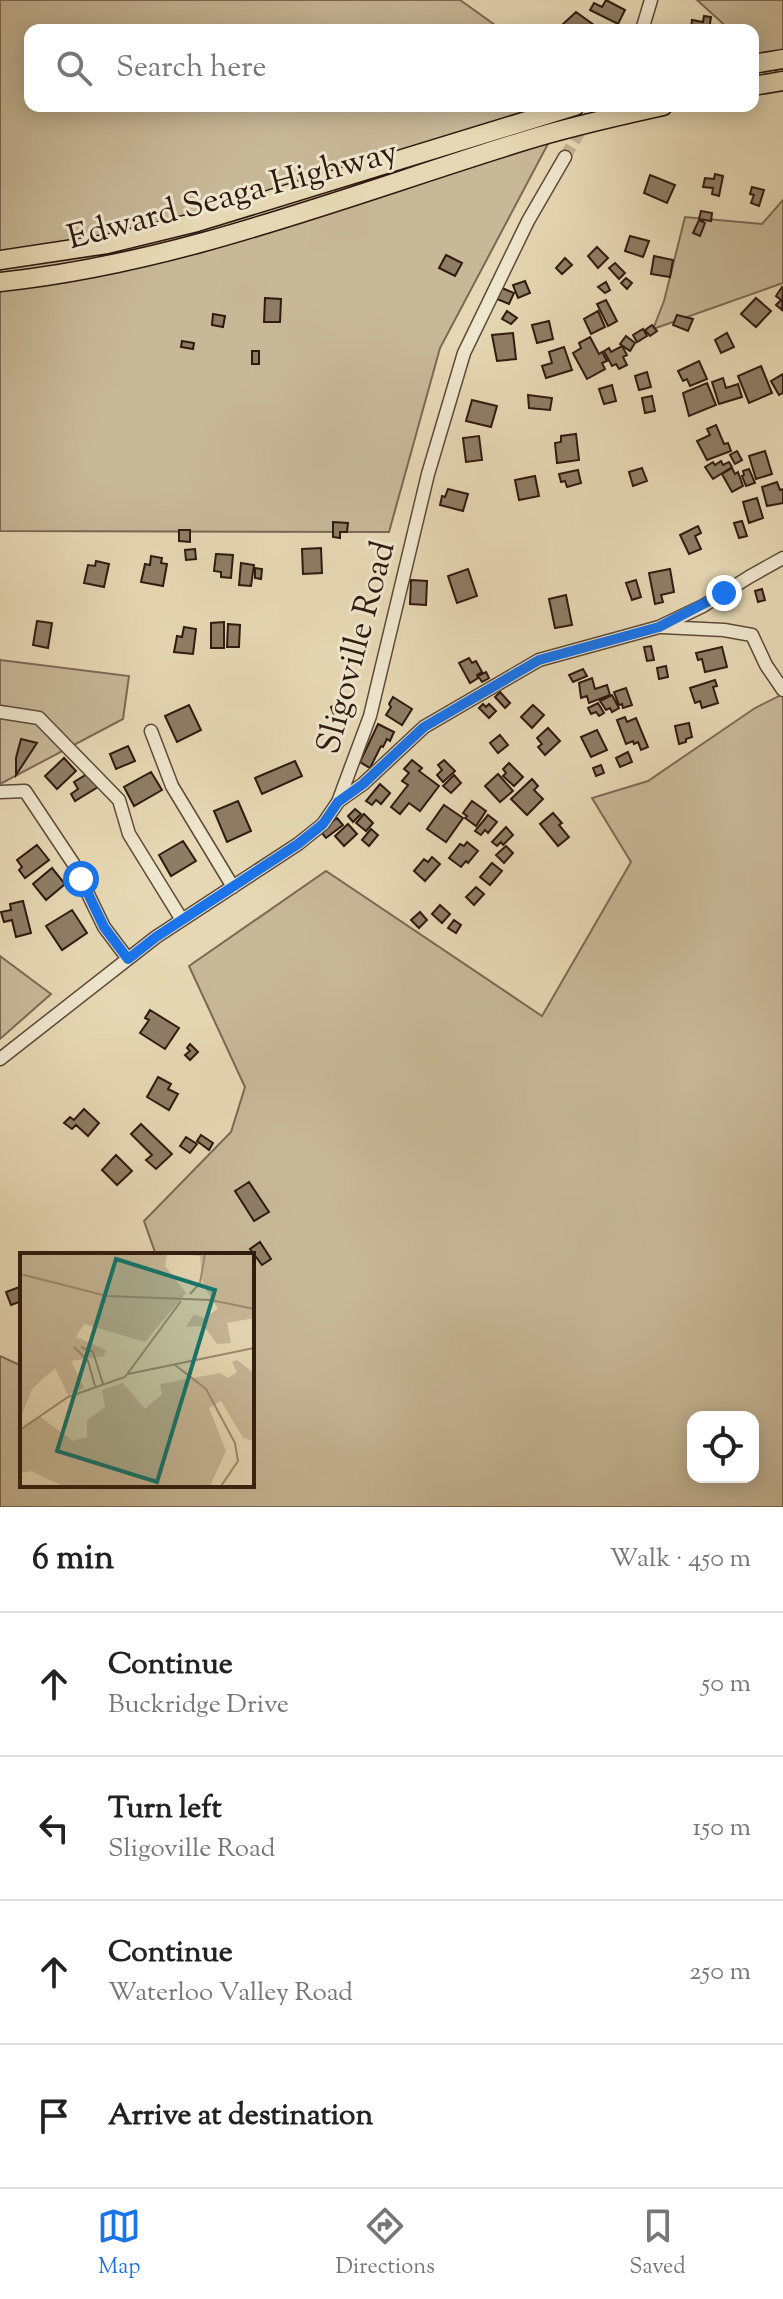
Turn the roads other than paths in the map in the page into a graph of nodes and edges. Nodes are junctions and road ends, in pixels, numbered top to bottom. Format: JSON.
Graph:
{"nodes":[{"id":1,"x":651,"y":0,"type":"edge"},
{"id":2,"x":644,"y":24,"type":"edge"},
{"id":3,"x":783,"y":59,"type":"edge"},
{"id":4,"x":759,"y":63,"type":"edge"},
{"id":5,"x":783,"y":81,"type":"edge"},
{"id":6,"x":759,"y":85,"type":"edge"},
{"id":7,"x":555,"y":112,"type":"edge"},
{"id":8,"x":639,"y":112,"type":"edge"},
{"id":9,"x":565,"y":157,"type":"tunnel mouth"},
{"id":10,"x":0,"y":260,"type":"edge"},
{"id":11,"x":0,"y":282,"type":"edge"},
{"id":12,"x":783,"y":558,"type":"edge"},
{"id":13,"x":659,"y":627,"type":"junction"},
{"id":14,"x":783,"y":690,"type":"edge"},
{"id":15,"x":0,"y":712,"type":"edge"},
{"id":16,"x":151,"y":731,"type":"dead end"},
{"id":17,"x":0,"y":792,"type":"edge"},
{"id":18,"x":338,"y":802,"type":"junction"},
{"id":19,"x":233,"y":887,"type":"junction"},
{"id":20,"x":182,"y":920,"type":"junction"},
{"id":21,"x":128,"y":959,"type":"junction"},
{"id":22,"x":0,"y":1059,"type":"edge"}],
"edges":[{"from":1,"to":2,"type":"street"},
{"from":3,"to":4,"type":"highway"},
{"from":5,"to":6,"type":"highway"},
{"from":7,"to":10,"type":"highway","name":"Edward Seaga Highway"},
{"from":8,"to":11,"type":"highway","name":"Edward Seaga Highway"},
{"from":9,"to":18,"type":"street","name":"Sligoville Road"},
{"from":12,"to":13,"type":"street"},
{"from":13,"to":14,"type":"street"},
{"from":13,"to":18,"type":"street"},
{"from":15,"to":20,"type":"street"},
{"from":16,"to":19,"type":"street"},
{"from":17,"to":21,"type":"street"},
{"from":18,"to":19,"type":"street","name":"Sligoville Road"},
{"from":19,"to":20,"type":"street","name":"Sligoville Road"},
{"from":20,"to":21,"type":"street","name":"Sligoville Road"},
{"from":21,"to":22,"type":"street","name":"Sligoville Road"}]}
